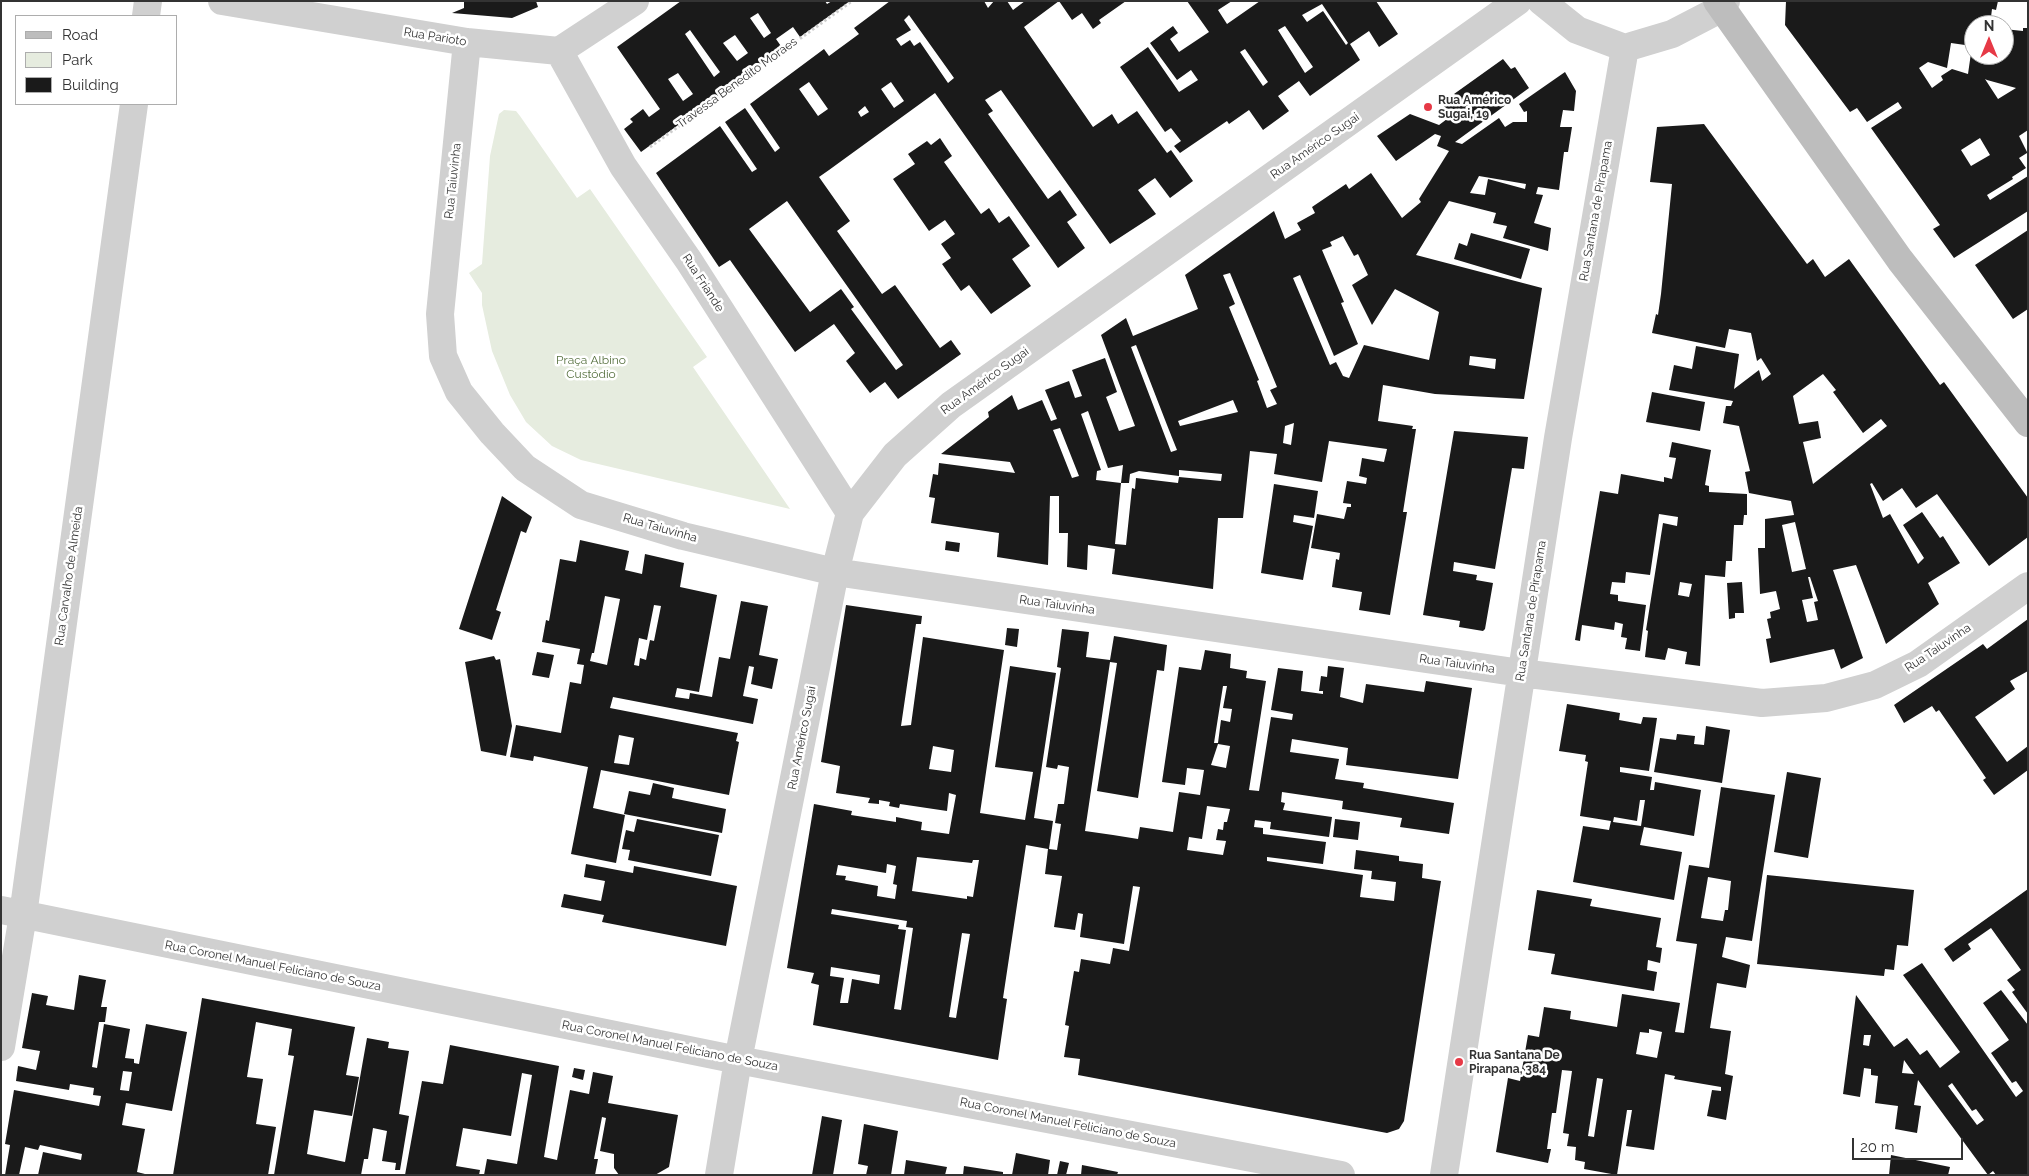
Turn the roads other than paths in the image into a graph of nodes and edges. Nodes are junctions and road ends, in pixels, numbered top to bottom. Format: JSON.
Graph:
{"nodes":[{"id":1,"x":148,"y":1,"type":"edge"},
{"id":2,"x":222,"y":1,"type":"edge"},
{"id":3,"x":636,"y":1,"type":"edge"},
{"id":4,"x":1518,"y":1,"type":"edge"},
{"id":5,"x":1540,"y":1,"type":"edge"},
{"id":6,"x":1722,"y":3,"type":"edge"},
{"id":7,"x":146,"y":15,"type":"edge"},
{"id":8,"x":466,"y":42,"type":"junction"},
{"id":9,"x":1625,"y":48,"type":"junction"},
{"id":10,"x":559,"y":51,"type":"junction"},
{"id":11,"x":134,"y":105,"type":"edge"},
{"id":12,"x":2028,"y":422,"type":"edge"},
{"id":13,"x":850,"y":513,"type":"junction"},
{"id":14,"x":835,"y":572,"type":"junction"},
{"id":15,"x":2028,"y":586,"type":"edge"},
{"id":16,"x":1521,"y":673,"type":"junction"},
{"id":17,"x":12,"y":912,"type":"edge"},
{"id":18,"x":1,"y":1047,"type":"edge"},
{"id":19,"x":738,"y":1060,"type":"junction"},
{"id":20,"x":720,"y":1175,"type":"edge"},
{"id":21,"x":1341,"y":1175,"type":"edge"},
{"id":22,"x":1444,"y":1175,"type":"edge"}],
"edges":[{"from":1,"to":7,"type":"street"},
{"from":2,"to":8,"type":"street","name":"Rua Parioto"},
{"from":3,"to":10,"type":"street"},
{"from":4,"to":13,"type":"street","name":"Rua Américo Sugai"},
{"from":5,"to":9,"type":"street"},
{"from":6,"to":9,"type":"street"},
{"from":6,"to":12,"type":"street"},
{"from":8,"to":10,"type":"street","name":"Rua Parioto"},
{"from":8,"to":14,"type":"street","name":"Rua Taiuvinha"},
{"from":9,"to":16,"type":"street","name":"Rua Santana de Pirapama"},
{"from":10,"to":13,"type":"street","name":"Rua Friande"},
{"from":11,"to":17,"type":"street","name":"Rua Carvalho de Almeida"},
{"from":13,"to":14,"type":"street","name":"Rua Américo Sugai"},
{"from":14,"to":16,"type":"street","name":"Rua Taiuvinha"},
{"from":14,"to":19,"type":"street","name":"Rua Américo Sugai"},
{"from":15,"to":16,"type":"street","name":"Rua Taiuvinha"},
{"from":16,"to":22,"type":"street","name":"Rua Santana de Pirapama"},
{"from":17,"to":18,"type":"street","name":"Rua Carvalho de Almeida"},
{"from":17,"to":19,"type":"street","name":"Rua Coronel Manuel Feliciano de Souza"},
{"from":19,"to":20,"type":"street","name":"Rua Américo Sugai"},
{"from":19,"to":21,"type":"street","name":"Rua Coronel Manuel Feliciano de Souza"}]}
